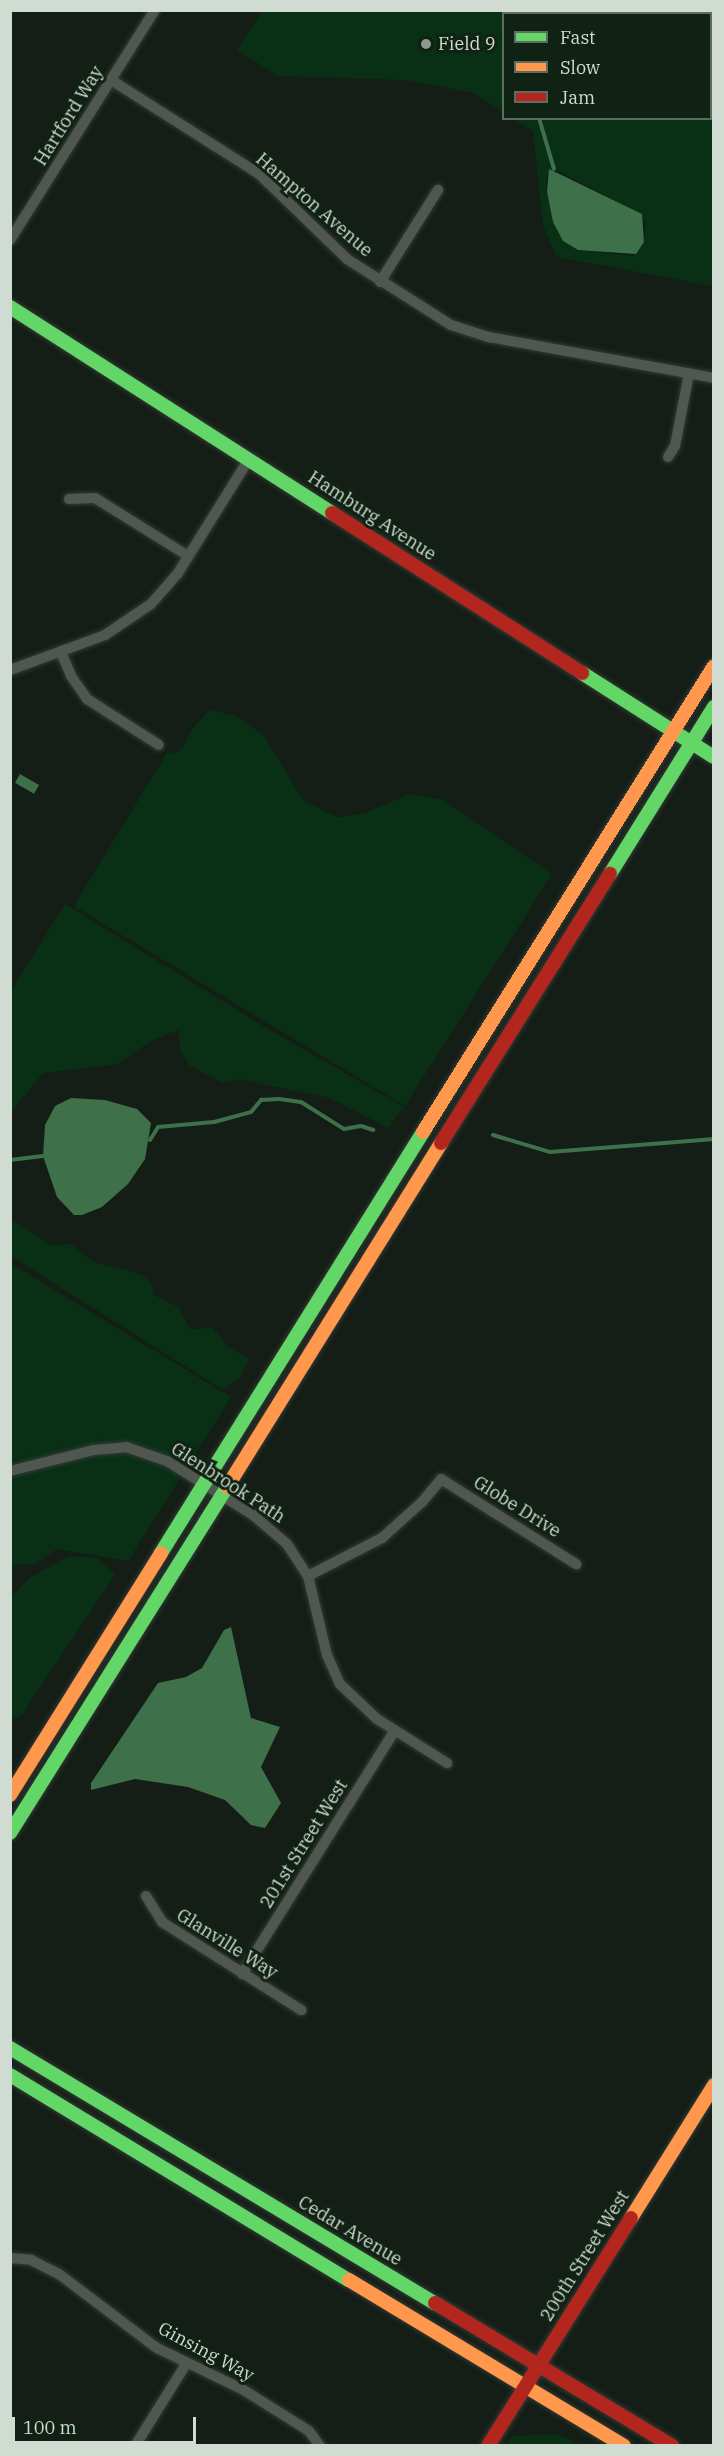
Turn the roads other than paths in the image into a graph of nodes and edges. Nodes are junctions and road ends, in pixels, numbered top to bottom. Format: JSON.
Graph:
{"nodes":[{"id":1,"x":155,"y":10,"type":"edge"},
{"id":2,"x":111,"y":80,"type":"junction"},
{"id":3,"x":438,"y":190,"type":"dead end"},
{"id":4,"x":10,"y":240,"type":"edge"},
{"id":5,"x":380,"y":282,"type":"junction"},
{"id":6,"x":10,"y":307,"type":"edge"},
{"id":7,"x":689,"y":373,"type":"junction"},
{"id":8,"x":714,"y":378,"type":"edge"},
{"id":9,"x":668,"y":457,"type":"dead end"},
{"id":10,"x":249,"y":459,"type":"junction"},
{"id":11,"x":69,"y":499,"type":"dead end"},
{"id":12,"x":188,"y":556,"type":"junction"},
{"id":13,"x":61,"y":652,"type":"junction"},
{"id":14,"x":714,"y":666,"type":"edge"},
{"id":15,"x":10,"y":670,"type":"edge"},
{"id":16,"x":714,"y":707,"type":"edge"},
{"id":17,"x":682,"y":737,"type":"junction"},
{"id":18,"x":159,"y":745,"type":"dead end"},
{"id":19,"x":714,"y":757,"type":"edge"},
{"id":20,"x":10,"y":1471,"type":"edge"},
{"id":21,"x":203,"y":1484,"type":"junction"},
{"id":22,"x":222,"y":1495,"type":"junction"},
{"id":23,"x":576,"y":1564,"type":"dead end"},
{"id":24,"x":308,"y":1576,"type":"junction"},
{"id":25,"x":394,"y":1732,"type":"junction"},
{"id":26,"x":447,"y":1763,"type":"dead end"},
{"id":27,"x":10,"y":1795,"type":"edge"},
{"id":28,"x":10,"y":1833,"type":"edge"},
{"id":29,"x":146,"y":1896,"type":"dead end"},
{"id":30,"x":242,"y":1974,"type":"junction"},
{"id":31,"x":300,"y":2010,"type":"dead end"},
{"id":32,"x":10,"y":2048,"type":"edge"},
{"id":33,"x":10,"y":2075,"type":"edge"},
{"id":34,"x":714,"y":2085,"type":"edge"},
{"id":35,"x":10,"y":2258,"type":"edge"},
{"id":36,"x":186,"y":2364,"type":"junction"},
{"id":37,"x":539,"y":2364,"type":"junction"},
{"id":38,"x":525,"y":2386,"type":"junction"},
{"id":39,"x":135,"y":2445,"type":"edge"},
{"id":40,"x":320,"y":2445,"type":"edge"},
{"id":41,"x":488,"y":2445,"type":"edge"},
{"id":42,"x":624,"y":2445,"type":"edge"},
{"id":43,"x":672,"y":2445,"type":"edge"}],
"edges":[{"from":1,"to":2,"type":"street","name":"Hartford Way"},
{"from":2,"to":4,"type":"street","name":"Hartford Way"},
{"from":2,"to":5,"type":"street","name":"Hampton Avenue"},
{"from":3,"to":5,"type":"street"},
{"from":5,"to":7,"type":"street","name":"Hampton Avenue"},
{"from":6,"to":10,"type":"main road","name":"Hamburg Avenue"},
{"from":7,"to":8,"type":"street","name":"Hampton Avenue"},
{"from":7,"to":9,"type":"street"},
{"from":10,"to":12,"type":"street"},
{"from":10,"to":17,"type":"main road","name":"Hamburg Avenue"},
{"from":11,"to":12,"type":"street"},
{"from":12,"to":13,"type":"street"},
{"from":13,"to":15,"type":"street"},
{"from":13,"to":18,"type":"street"},
{"from":14,"to":17,"type":"main road"},
{"from":16,"to":17,"type":"main road"},
{"from":17,"to":19,"type":"main road","name":"Hamburg Avenue"},
{"from":17,"to":21,"type":"main road"},
{"from":17,"to":22,"type":"main road"},
{"from":20,"to":21,"type":"street","name":"Glenbrook Path"},
{"from":21,"to":22,"type":"street","name":"Glenbrook Path"},
{"from":21,"to":27,"type":"main road"},
{"from":22,"to":24,"type":"street","name":"Glenbrook Path"},
{"from":22,"to":28,"type":"main road"},
{"from":23,"to":24,"type":"street","name":"Globe Drive"},
{"from":24,"to":25,"type":"street","name":"Glenbrook Path"},
{"from":25,"to":26,"type":"street","name":"Glenbrook Path"},
{"from":25,"to":30,"type":"street","name":"201st Street West"},
{"from":29,"to":30,"type":"street","name":"Glanville Way"},
{"from":30,"to":31,"type":"street","name":"Glanville Way"},
{"from":32,"to":37,"type":"main road","name":"Cedar Avenue"},
{"from":33,"to":38,"type":"main road"},
{"from":34,"to":37,"type":"main road","name":"200th Street West"},
{"from":35,"to":36,"type":"street","name":"Ginsing Way"},
{"from":36,"to":39,"type":"street"},
{"from":36,"to":40,"type":"street","name":"Ginsing Way"},
{"from":37,"to":38,"type":"main road","name":"200th Street West"},
{"from":37,"to":43,"type":"main road","name":"Cedar Avenue"},
{"from":38,"to":41,"type":"main road","name":"200th Street West"},
{"from":38,"to":42,"type":"main road"}]}
